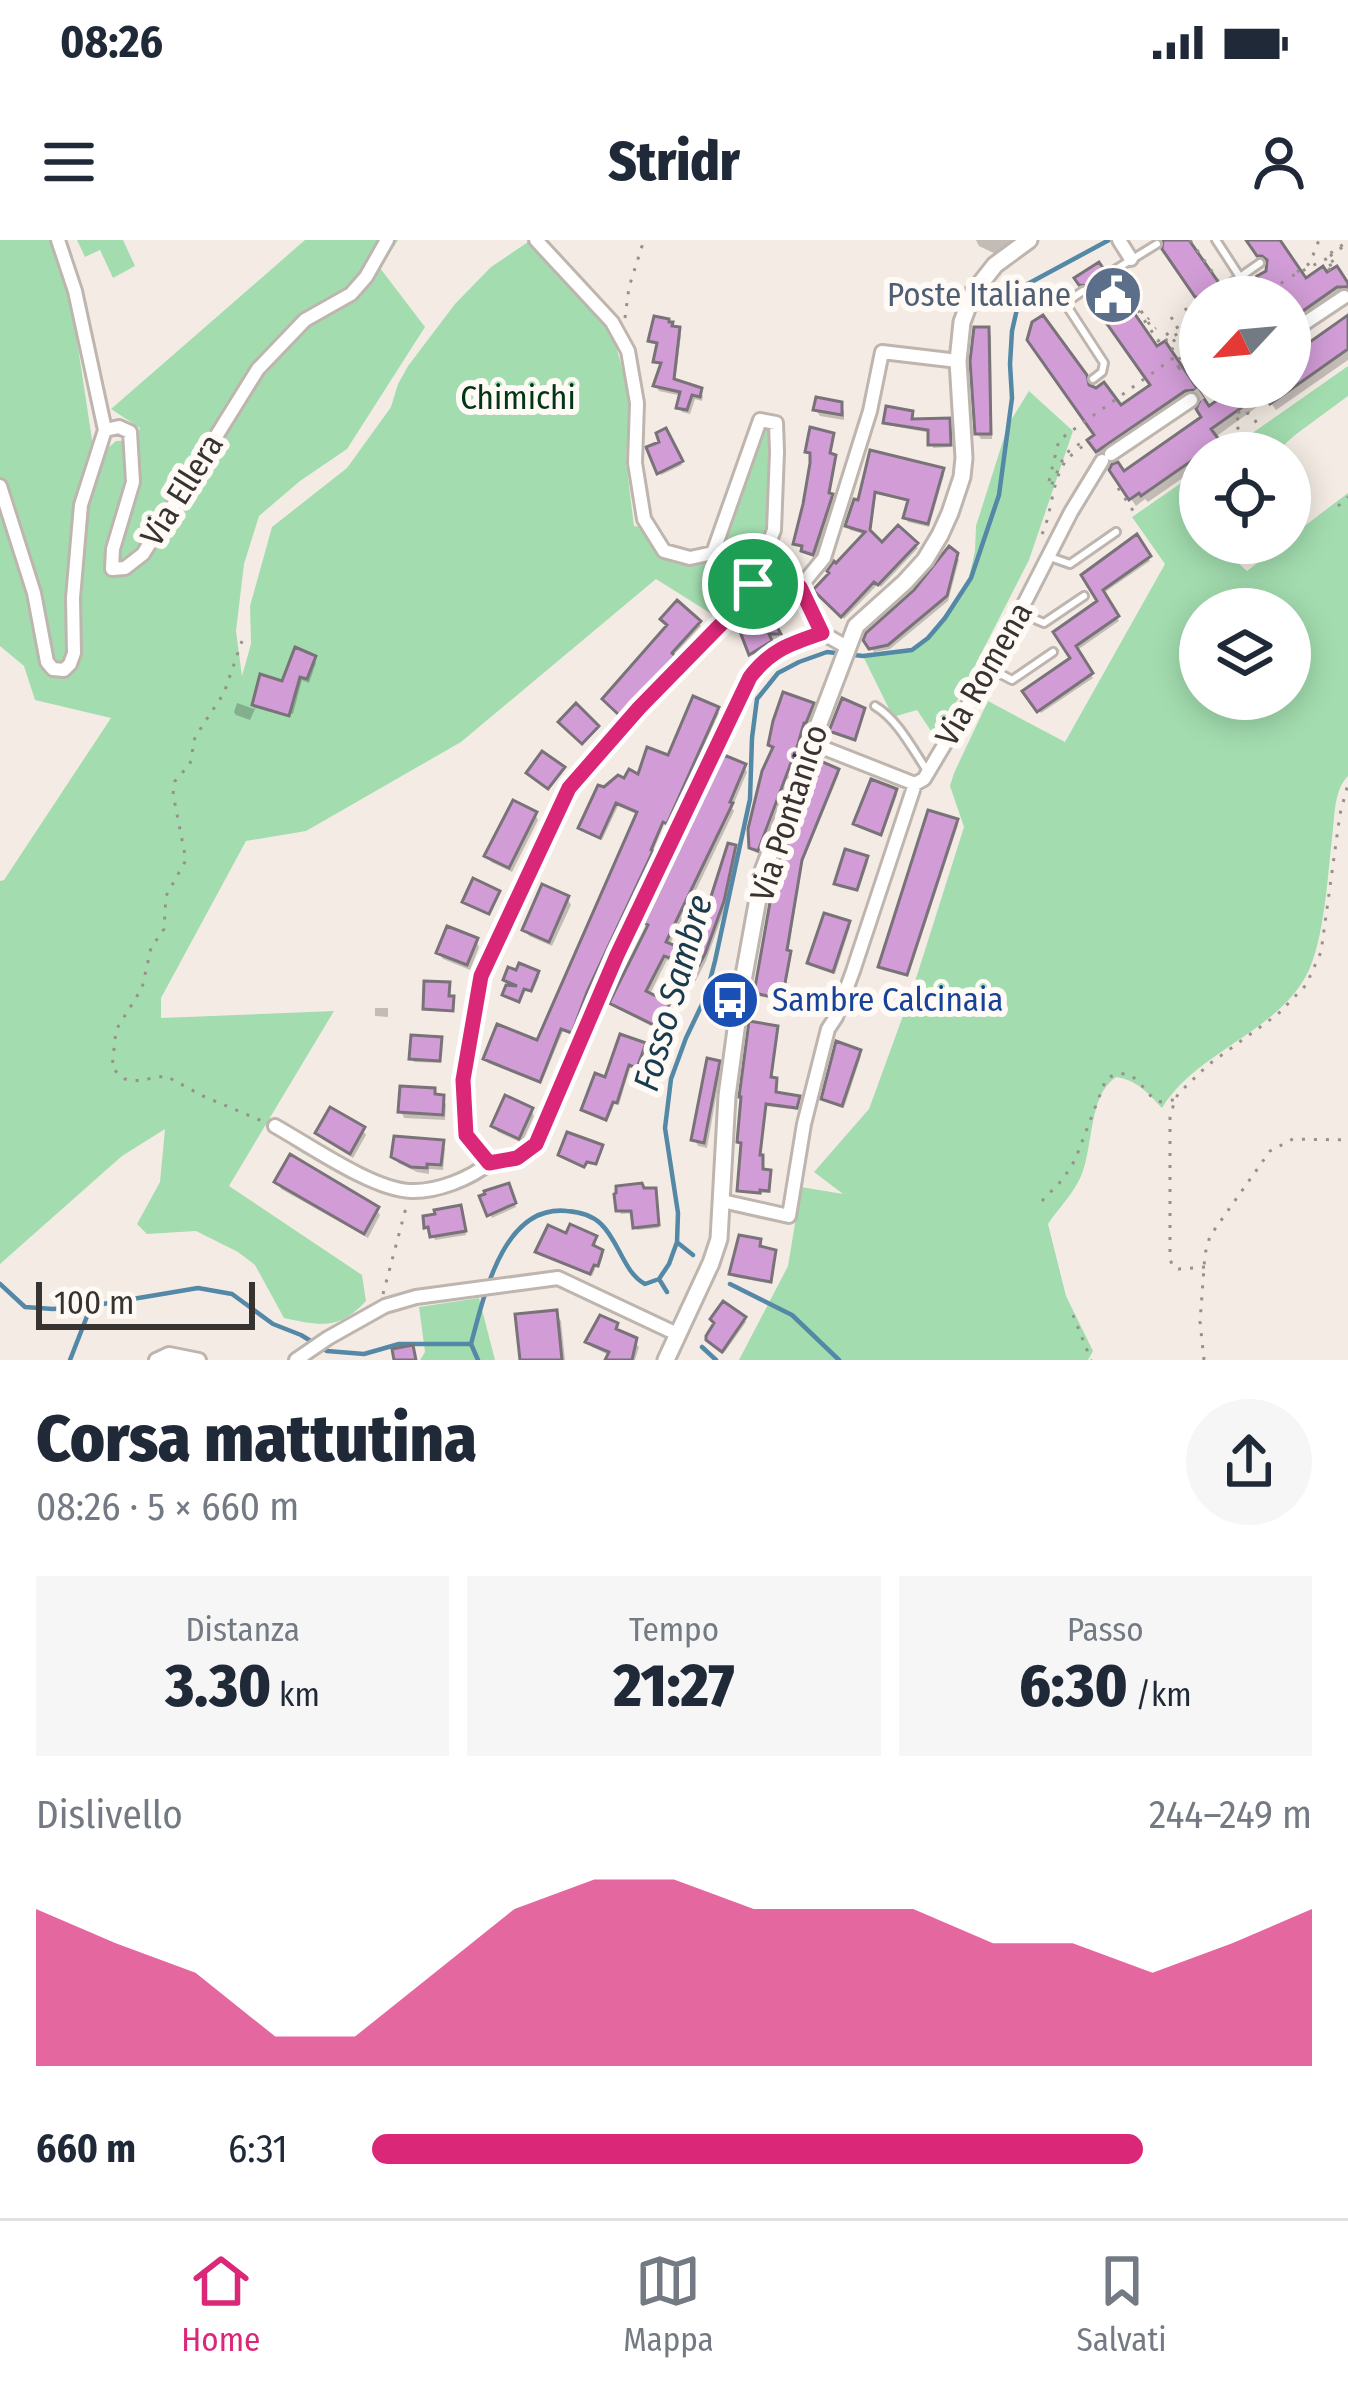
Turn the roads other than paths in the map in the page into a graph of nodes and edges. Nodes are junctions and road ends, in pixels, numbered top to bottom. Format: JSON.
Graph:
{"nodes":[{"id":1,"x":58,"y":240,"type":"edge"},
{"id":2,"x":387,"y":240,"type":"edge"},
{"id":3,"x":536,"y":240,"type":"edge"},
{"id":4,"x":1029,"y":240,"type":"edge"},
{"id":5,"x":1216,"y":240,"type":"edge"},
{"id":6,"x":1157,"y":244,"type":"dead end"},
{"id":7,"x":1125,"y":250,"type":"edge"},
{"id":8,"x":1260,"y":263,"type":"dead end"},
{"id":9,"x":1108,"y":274,"type":"dead end"},
{"id":10,"x":1239,"y":276,"type":"edge"},
{"id":11,"x":1241,"y":276,"type":"edge"},
{"id":12,"x":1083,"y":291,"type":"dead end"},
{"id":13,"x":1344,"y":297,"type":"dead end"},
{"id":14,"x":1311,"y":319,"type":"edge"},
{"id":15,"x":958,"y":361,"type":"junction"},
{"id":16,"x":1094,"y":379,"type":"dead end"},
{"id":17,"x":1179,"y":408,"type":"tunnel mouth"},
{"id":18,"x":105,"y":430,"type":"junction"},
{"id":19,"x":0,"y":486,"type":"edge"},
{"id":20,"x":1116,"y":532,"type":"dead end"},
{"id":21,"x":1050,"y":556,"type":"junction"},
{"id":22,"x":753,"y":584,"type":"junction"},
{"id":23,"x":800,"y":587,"type":"junction"},
{"id":24,"x":1084,"y":596,"type":"dead end"},
{"id":25,"x":1020,"y":613,"type":"junction"},
{"id":26,"x":822,"y":633,"type":"junction"},
{"id":27,"x":846,"y":649,"type":"junction"},
{"id":28,"x":1053,"y":652,"type":"dead end"},
{"id":29,"x":989,"y":669,"type":"junction"},
{"id":30,"x":875,"y":706,"type":"dead end"},
{"id":31,"x":811,"y":743,"type":"junction"},
{"id":32,"x":928,"y":772,"type":"junction"},
{"id":33,"x":915,"y":784,"type":"junction"},
{"id":34,"x":274,"y":1126,"type":"road end"},
{"id":35,"x":489,"y":1163,"type":"junction"},
{"id":36,"x":722,"y":1201,"type":"junction"},
{"id":37,"x":677,"y":1334,"type":"junction"},
{"id":38,"x":156,"y":1360,"type":"edge"},
{"id":39,"x":199,"y":1360,"type":"edge"},
{"id":40,"x":296,"y":1360,"type":"edge"},
{"id":41,"x":666,"y":1360,"type":"edge"}],
"edges":[{"from":1,"to":18,"type":"street","name":"Via Ellera"},
{"from":2,"to":18,"type":"street","name":"Via Ellera"},
{"from":3,"to":22,"type":"street"},
{"from":4,"to":15,"type":"street","name":"Via Pontanico"},
{"from":5,"to":10,"type":"lane"},
{"from":6,"to":7,"type":"lane"},
{"from":7,"to":9,"type":"lane"},
{"from":8,"to":11,"type":"lane"},
{"from":12,"to":16,"type":"lane"},
{"from":13,"to":14,"type":"street"},
{"from":15,"to":23,"type":"street"},
{"from":15,"to":27,"type":"street","name":"Via Pontanico"},
{"from":17,"to":21,"type":"street","name":"Via Romena"},
{"from":18,"to":19,"type":"street"},
{"from":20,"to":21,"type":"lane"},
{"from":21,"to":25,"type":"street","name":"Via Romena"},
{"from":22,"to":23,"type":"street"},
{"from":22,"to":35,"type":"street"},
{"from":23,"to":26,"type":"street"},
{"from":24,"to":25,"type":"lane"},
{"from":25,"to":29,"type":"street","name":"Via Romena"},
{"from":26,"to":27,"type":"street"},
{"from":26,"to":35,"type":"street"},
{"from":27,"to":31,"type":"street","name":"Via Pontanico"},
{"from":28,"to":29,"type":"lane"},
{"from":29,"to":32,"type":"street","name":"Via Romena"},
{"from":30,"to":32,"type":"lane"},
{"from":31,"to":33,"type":"street"},
{"from":31,"to":36,"type":"street","name":"Via Pontanico"},
{"from":32,"to":33,"type":"street","name":"Via Romena"},
{"from":33,"to":36,"type":"street"},
{"from":34,"to":35,"type":"street"},
{"from":36,"to":37,"type":"street","name":"Via Pontanico"},
{"from":37,"to":40,"type":"street"},
{"from":37,"to":41,"type":"street","name":"Via Pontanico"},
{"from":38,"to":39,"type":"street"}]}
